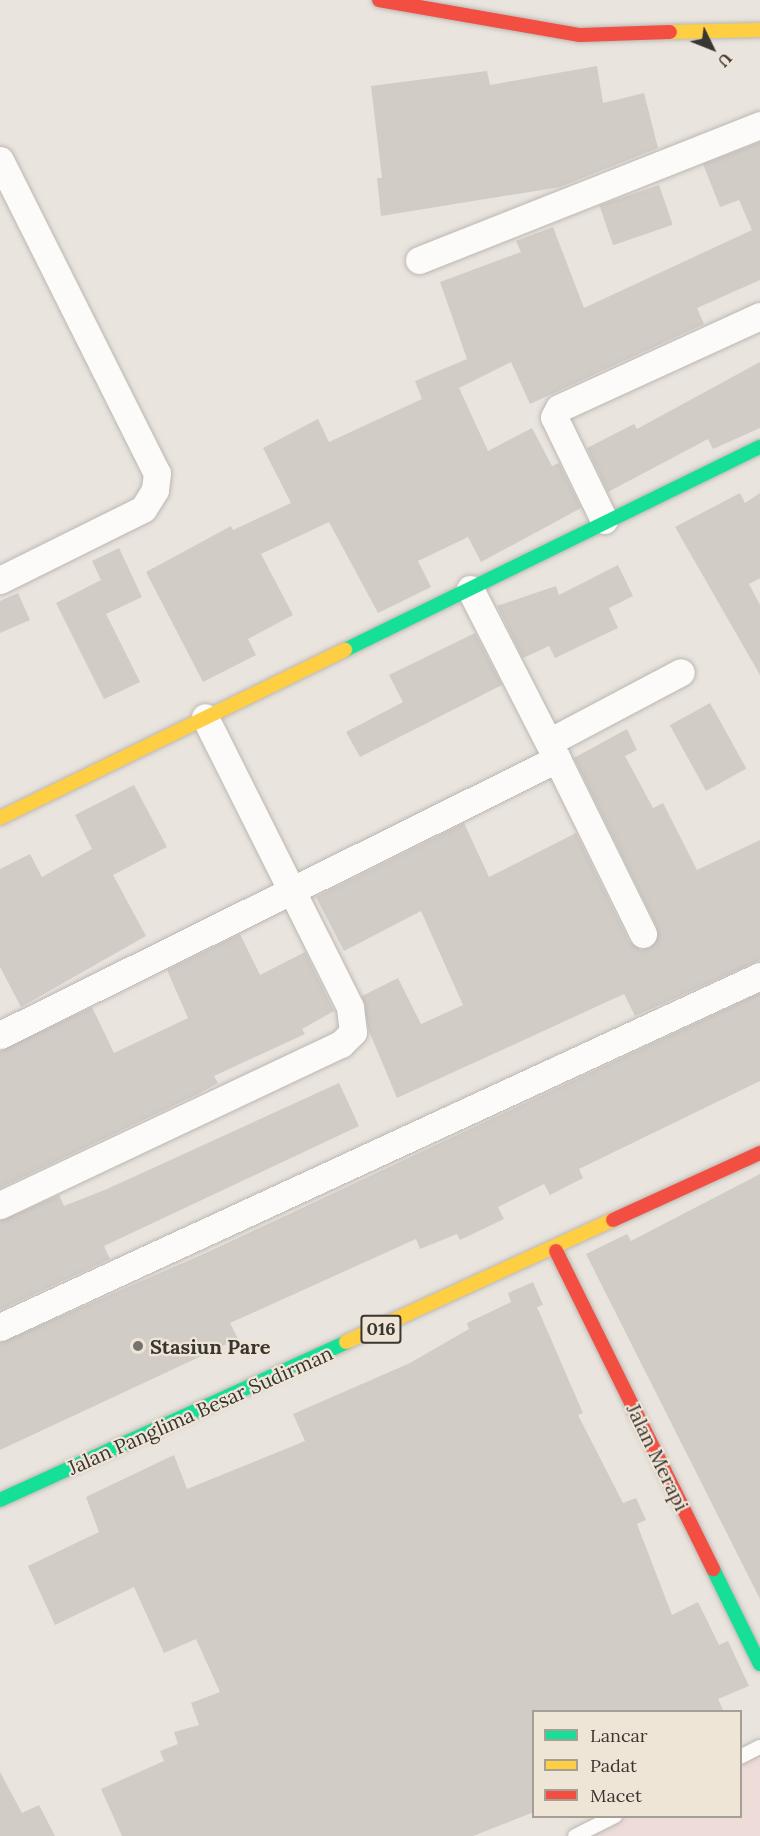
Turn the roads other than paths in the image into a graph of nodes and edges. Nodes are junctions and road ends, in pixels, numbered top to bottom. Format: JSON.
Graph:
{"nodes":[{"id":1,"x":380,"y":0,"type":"edge"},
{"id":2,"x":760,"y":30,"type":"edge"},
{"id":3,"x":760,"y":125,"type":"edge"},
{"id":4,"x":0,"y":160,"type":"edge"},
{"id":5,"x":419,"y":260,"type":"dead end"},
{"id":6,"x":760,"y":316,"type":"edge"},
{"id":7,"x":760,"y":447,"type":"edge"},
{"id":8,"x":604,"y":520,"type":"junction"},
{"id":9,"x":2,"y":573,"type":"edge"},
{"id":10,"x":470,"y":589,"type":"junction"},
{"id":11,"x":681,"y":672,"type":"dead end"},
{"id":12,"x":205,"y":717,"type":"junction"},
{"id":13,"x":553,"y":750,"type":"junction"},
{"id":14,"x":0,"y":818,"type":"edge"},
{"id":15,"x":292,"y":891,"type":"junction"},
{"id":16,"x":644,"y":934,"type":"dead end"},
{"id":17,"x":760,"y":976,"type":"edge"},
{"id":18,"x":0,"y":1035,"type":"edge"},
{"id":19,"x":760,"y":1153,"type":"edge"},
{"id":20,"x":0,"y":1205,"type":"edge"},
{"id":21,"x":556,"y":1251,"type":"junction"},
{"id":22,"x":0,"y":1328,"type":"edge"},
{"id":23,"x":0,"y":1500,"type":"edge"},
{"id":24,"x":760,"y":1664,"type":"edge"},
{"id":25,"x":760,"y":1748,"type":"edge"},
{"id":26,"x":742,"y":1757,"type":"edge"},
{"id":27,"x":611,"y":1818,"type":"edge"},
{"id":28,"x":574,"y":1836,"type":"edge"}],
"edges":[{"from":1,"to":2,"type":"street"},
{"from":3,"to":5,"type":"street"},
{"from":4,"to":9,"type":"street"},
{"from":6,"to":8,"type":"street"},
{"from":7,"to":8,"type":"street"},
{"from":8,"to":10,"type":"street"},
{"from":10,"to":12,"type":"street"},
{"from":10,"to":13,"type":"street"},
{"from":11,"to":13,"type":"street"},
{"from":12,"to":14,"type":"street"},
{"from":12,"to":15,"type":"street"},
{"from":13,"to":15,"type":"street"},
{"from":13,"to":16,"type":"street"},
{"from":15,"to":18,"type":"street"},
{"from":15,"to":20,"type":"street"},
{"from":17,"to":22,"type":"street"},
{"from":19,"to":21,"type":"street","name":"Jalan Panglima Besar Sudirman","number":"016"},
{"from":21,"to":23,"type":"street","name":"Jalan Panglima Besar Sudirman","number":"016"},
{"from":21,"to":24,"type":"street","name":"Jalan Merapi"},
{"from":25,"to":26,"type":"lane"},
{"from":27,"to":28,"type":"lane"}]}
